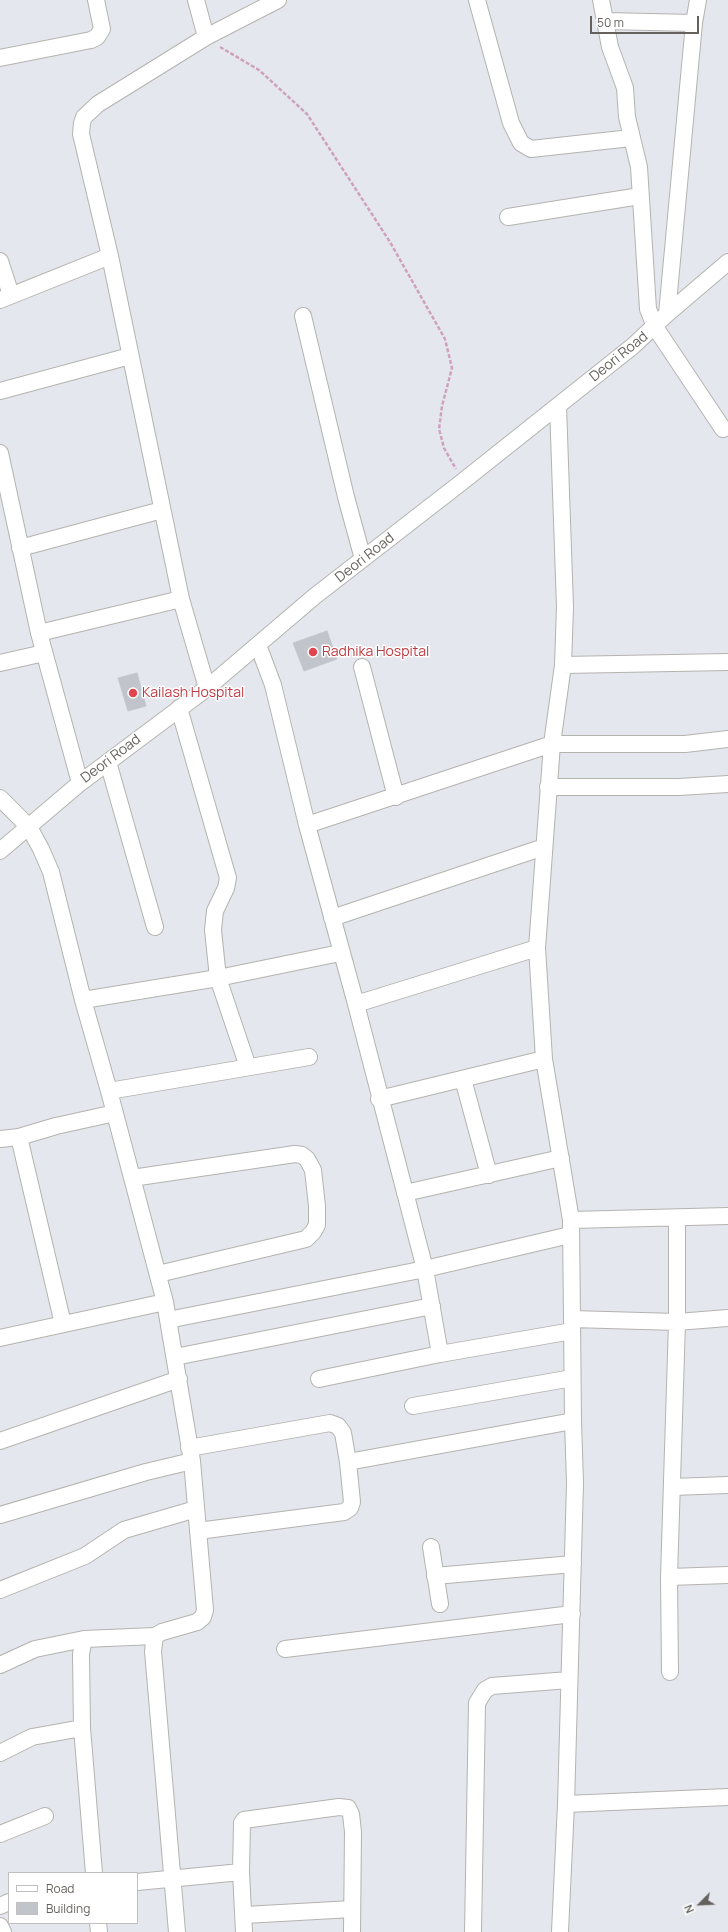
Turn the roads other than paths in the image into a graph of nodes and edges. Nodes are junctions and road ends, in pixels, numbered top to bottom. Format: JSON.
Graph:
{"nodes":[{"id":1,"x":96,"y":0,"type":"edge"},
{"id":2,"x":196,"y":0,"type":"edge"},
{"id":3,"x":278,"y":0,"type":"edge"},
{"id":4,"x":477,"y":0,"type":"edge"},
{"id":5,"x":601,"y":0,"type":"edge"},
{"id":6,"x":698,"y":0,"type":"edge"},
{"id":7,"x":606,"y":21,"type":"junction"},
{"id":8,"x":694,"y":23,"type":"junction"},
{"id":9,"x":206,"y":37,"type":"junction"},
{"id":10,"x":0,"y":58,"type":"edge"},
{"id":11,"x":631,"y":138,"type":"junction"},
{"id":12,"x":640,"y":196,"type":"junction"},
{"id":13,"x":508,"y":217,"type":"dead end"},
{"id":14,"x":110,"y":256,"type":"junction"},
{"id":15,"x":0,"y":261,"type":"edge"},
{"id":16,"x":728,"y":262,"type":"edge"},
{"id":17,"x":6,"y":297,"type":"edge"},
{"id":18,"x":667,"y":314,"type":"junction"},
{"id":19,"x":302,"y":316,"type":"dead end"},
{"id":20,"x":655,"y":327,"type":"junction"},
{"id":21,"x":130,"y":356,"type":"junction"},
{"id":22,"x":0,"y":391,"type":"edge"},
{"id":23,"x":558,"y":406,"type":"junction"},
{"id":24,"x":723,"y":429,"type":"dead end"},
{"id":25,"x":0,"y":453,"type":"edge"},
{"id":26,"x":162,"y":510,"type":"junction"},
{"id":27,"x":20,"y":548,"type":"junction"},
{"id":28,"x":363,"y":559,"type":"junction"},
{"id":29,"x":181,"y":599,"type":"junction"},
{"id":30,"x":39,"y":633,"type":"junction"},
{"id":31,"x":258,"y":645,"type":"junction"},
{"id":32,"x":44,"y":653,"type":"junction"},
{"id":33,"x":728,"y":662,"type":"edge"},
{"id":34,"x":0,"y":663,"type":"edge"},
{"id":35,"x":563,"y":665,"type":"junction"},
{"id":36,"x":362,"y":667,"type":"dead end"},
{"id":37,"x":207,"y":688,"type":"junction"},
{"id":38,"x":179,"y":708,"type":"junction"},
{"id":39,"x":728,"y":738,"type":"edge"},
{"id":40,"x":552,"y":744,"type":"junction"},
{"id":41,"x":108,"y":762,"type":"junction"},
{"id":42,"x":80,"y":783,"type":"junction"},
{"id":43,"x":728,"y":784,"type":"edge"},
{"id":44,"x":548,"y":787,"type":"junction"},
{"id":45,"x":396,"y":797,"type":"junction"},
{"id":46,"x":0,"y":798,"type":"edge"},
{"id":47,"x":307,"y":825,"type":"junction"},
{"id":48,"x":29,"y":826,"type":"junction"},
{"id":49,"x":544,"y":847,"type":"junction"},
{"id":50,"x":0,"y":851,"type":"edge"},
{"id":51,"x":332,"y":918,"type":"junction"},
{"id":52,"x":155,"y":927,"type":"dead end"},
{"id":53,"x":537,"y":948,"type":"junction"},
{"id":54,"x":340,"y":953,"type":"junction"},
{"id":55,"x":218,"y":978,"type":"junction"},
{"id":56,"x":83,"y":1000,"type":"junction"},
{"id":57,"x":356,"y":1004,"type":"junction"},
{"id":58,"x":309,"y":1057,"type":"dead end"},
{"id":59,"x":544,"y":1059,"type":"junction"},
{"id":60,"x":248,"y":1067,"type":"junction"},
{"id":61,"x":463,"y":1079,"type":"junction"},
{"id":62,"x":109,"y":1091,"type":"junction"},
{"id":63,"x":380,"y":1099,"type":"junction"},
{"id":64,"x":115,"y":1113,"type":"junction"},
{"id":65,"x":19,"y":1137,"type":"junction"},
{"id":66,"x":0,"y":1139,"type":"edge"},
{"id":67,"x":560,"y":1158,"type":"junction"},
{"id":68,"x":488,"y":1175,"type":"junction"},
{"id":69,"x":132,"y":1178,"type":"junction"},
{"id":70,"x":405,"y":1193,"type":"junction"},
{"id":71,"x":728,"y":1216,"type":"edge"},
{"id":72,"x":677,"y":1218,"type":"junction"},
{"id":73,"x":571,"y":1228,"type":"junction"},
{"id":74,"x":425,"y":1269,"type":"junction"},
{"id":75,"x":158,"y":1274,"type":"junction"},
{"id":76,"x":165,"y":1302,"type":"junction"},
{"id":77,"x":432,"y":1306,"type":"junction"},
{"id":78,"x":728,"y":1318,"type":"edge"},
{"id":79,"x":168,"y":1320,"type":"junction"},
{"id":80,"x":677,"y":1322,"type":"junction"},
{"id":81,"x":63,"y":1324,"type":"junction"},
{"id":82,"x":572,"y":1325,"type":"junction"},
{"id":83,"x":0,"y":1338,"type":"edge"},
{"id":84,"x":440,"y":1354,"type":"junction"},
{"id":85,"x":175,"y":1357,"type":"junction"},
{"id":86,"x":572,"y":1378,"type":"junction"},
{"id":87,"x":179,"y":1379,"type":"junction"},
{"id":88,"x":319,"y":1379,"type":"dead end"},
{"id":89,"x":413,"y":1406,"type":"dead end"},
{"id":90,"x":573,"y":1421,"type":"junction"},
{"id":91,"x":0,"y":1441,"type":"edge"},
{"id":92,"x":190,"y":1454,"type":"junction"},
{"id":93,"x":348,"y":1462,"type":"junction"},
{"id":94,"x":728,"y":1485,"type":"edge"},
{"id":95,"x":672,"y":1487,"type":"junction"},
{"id":96,"x":196,"y":1509,"type":"junction"},
{"id":97,"x":0,"y":1515,"type":"edge"},
{"id":98,"x":198,"y":1531,"type":"junction"},
{"id":99,"x":431,"y":1547,"type":"dead end"},
{"id":100,"x":573,"y":1564,"type":"junction"},
{"id":101,"x":728,"y":1575,"type":"edge"},
{"id":102,"x":435,"y":1576,"type":"junction"},
{"id":103,"x":669,"y":1577,"type":"junction"},
{"id":104,"x":0,"y":1590,"type":"edge"},
{"id":105,"x":440,"y":1604,"type":"dead end"},
{"id":106,"x":572,"y":1614,"type":"junction"},
{"id":107,"x":155,"y":1636,"type":"junction"},
{"id":108,"x":84,"y":1639,"type":"junction"},
{"id":109,"x":285,"y":1649,"type":"dead end"},
{"id":110,"x":0,"y":1665,"type":"edge"},
{"id":111,"x":670,"y":1672,"type":"dead end"},
{"id":112,"x":570,"y":1680,"type":"junction"},
{"id":113,"x":82,"y":1728,"type":"junction"},
{"id":114,"x":0,"y":1753,"type":"edge"},
{"id":115,"x":728,"y":1797,"type":"edge"},
{"id":116,"x":566,"y":1804,"type":"junction"},
{"id":117,"x":45,"y":1816,"type":"dead end"},
{"id":118,"x":0,"y":1834,"type":"edge"},
{"id":119,"x":94,"y":1872,"type":"edge"},
{"id":120,"x":241,"y":1872,"type":"junction"},
{"id":121,"x":171,"y":1879,"type":"junction"},
{"id":122,"x":138,"y":1882,"type":"edge"},
{"id":123,"x":352,"y":1908,"type":"junction"},
{"id":124,"x":244,"y":1915,"type":"junction"},
{"id":125,"x":0,"y":1926,"type":"edge"},
{"id":126,"x":3,"y":1932,"type":"edge"},
{"id":127,"x":177,"y":1932,"type":"edge"},
{"id":128,"x":244,"y":1932,"type":"edge"},
{"id":129,"x":352,"y":1932,"type":"edge"},
{"id":130,"x":473,"y":1932,"type":"edge"},
{"id":131,"x":560,"y":1932,"type":"edge"}],
"edges":[{"from":1,"to":10,"type":"street"},
{"from":2,"to":9,"type":"street"},
{"from":3,"to":9,"type":"street"},
{"from":4,"to":11,"type":"street"},
{"from":5,"to":7,"type":"street"},
{"from":6,"to":8,"type":"street"},
{"from":7,"to":8,"type":"street"},
{"from":7,"to":11,"type":"street"},
{"from":8,"to":18,"type":"street"},
{"from":9,"to":14,"type":"street"},
{"from":11,"to":12,"type":"street"},
{"from":12,"to":13,"type":"street"},
{"from":12,"to":20,"type":"street"},
{"from":14,"to":17,"type":"street"},
{"from":14,"to":21,"type":"street"},
{"from":15,"to":17,"type":"street"},
{"from":16,"to":18,"type":"street","name":"Deori Road"},
{"from":18,"to":20,"type":"street","name":"Deori Road"},
{"from":19,"to":28,"type":"street"},
{"from":20,"to":23,"type":"street","name":"Deori Road"},
{"from":20,"to":24,"type":"street"},
{"from":21,"to":22,"type":"street"},
{"from":21,"to":26,"type":"street"},
{"from":23,"to":28,"type":"street","name":"Deori Road"},
{"from":23,"to":35,"type":"street"},
{"from":25,"to":27,"type":"street"},
{"from":26,"to":27,"type":"street"},
{"from":26,"to":29,"type":"street"},
{"from":27,"to":30,"type":"street"},
{"from":28,"to":31,"type":"street","name":"Deori Road"},
{"from":29,"to":30,"type":"street"},
{"from":29,"to":37,"type":"street"},
{"from":30,"to":32,"type":"street"},
{"from":31,"to":37,"type":"street","name":"Deori Road"},
{"from":31,"to":47,"type":"street"},
{"from":32,"to":34,"type":"street"},
{"from":32,"to":42,"type":"street"},
{"from":33,"to":35,"type":"street"},
{"from":35,"to":40,"type":"street"},
{"from":36,"to":45,"type":"street"},
{"from":37,"to":38,"type":"street","name":"Deori Road"},
{"from":38,"to":41,"type":"street","name":"Deori Road"},
{"from":38,"to":55,"type":"street"},
{"from":39,"to":40,"type":"street"},
{"from":40,"to":44,"type":"street"},
{"from":40,"to":45,"type":"street"},
{"from":41,"to":42,"type":"street","name":"Deori Road"},
{"from":41,"to":52,"type":"street"},
{"from":42,"to":48,"type":"street","name":"Deori Road"},
{"from":43,"to":44,"type":"street"},
{"from":44,"to":49,"type":"street"},
{"from":45,"to":47,"type":"street"},
{"from":46,"to":48,"type":"street"},
{"from":47,"to":51,"type":"street"},
{"from":48,"to":50,"type":"street","name":"Deori Road"},
{"from":48,"to":56,"type":"street"},
{"from":49,"to":51,"type":"street"},
{"from":49,"to":53,"type":"street"},
{"from":51,"to":54,"type":"street"},
{"from":53,"to":57,"type":"street"},
{"from":53,"to":59,"type":"street"},
{"from":54,"to":55,"type":"street"},
{"from":54,"to":57,"type":"street"},
{"from":55,"to":56,"type":"street"},
{"from":55,"to":60,"type":"street"},
{"from":56,"to":62,"type":"street"},
{"from":57,"to":63,"type":"street"},
{"from":58,"to":60,"type":"street"},
{"from":59,"to":61,"type":"street"},
{"from":59,"to":67,"type":"street"},
{"from":60,"to":62,"type":"street"},
{"from":61,"to":63,"type":"street"},
{"from":61,"to":68,"type":"street"},
{"from":62,"to":64,"type":"street"},
{"from":63,"to":70,"type":"street"},
{"from":64,"to":65,"type":"street"},
{"from":64,"to":69,"type":"street"},
{"from":65,"to":66,"type":"street"},
{"from":65,"to":81,"type":"street"},
{"from":67,"to":68,"type":"street"},
{"from":67,"to":73,"type":"street"},
{"from":68,"to":70,"type":"street"},
{"from":69,"to":75,"type":"street"},
{"from":69,"to":75,"type":"street"},
{"from":70,"to":74,"type":"street"},
{"from":71,"to":72,"type":"street"},
{"from":72,"to":73,"type":"street"},
{"from":72,"to":80,"type":"street"},
{"from":73,"to":74,"type":"street"},
{"from":73,"to":82,"type":"street"},
{"from":74,"to":77,"type":"street"},
{"from":74,"to":79,"type":"street"},
{"from":75,"to":76,"type":"street"},
{"from":76,"to":79,"type":"street"},
{"from":76,"to":81,"type":"street"},
{"from":77,"to":84,"type":"street"},
{"from":77,"to":85,"type":"street"},
{"from":78,"to":80,"type":"street"},
{"from":79,"to":85,"type":"street"},
{"from":80,"to":82,"type":"street"},
{"from":80,"to":95,"type":"street"},
{"from":81,"to":83,"type":"street"},
{"from":82,"to":84,"type":"street"},
{"from":82,"to":86,"type":"street"},
{"from":84,"to":88,"type":"street"},
{"from":85,"to":87,"type":"street"},
{"from":86,"to":89,"type":"street"},
{"from":86,"to":90,"type":"street"},
{"from":87,"to":91,"type":"street"},
{"from":87,"to":92,"type":"street"},
{"from":90,"to":93,"type":"street"},
{"from":90,"to":100,"type":"street"},
{"from":92,"to":93,"type":"street"},
{"from":92,"to":96,"type":"street"},
{"from":92,"to":97,"type":"street"},
{"from":93,"to":98,"type":"street"},
{"from":94,"to":95,"type":"street"},
{"from":95,"to":103,"type":"street"},
{"from":96,"to":98,"type":"street"},
{"from":96,"to":104,"type":"street"},
{"from":98,"to":107,"type":"street"},
{"from":99,"to":102,"type":"street"},
{"from":100,"to":102,"type":"street"},
{"from":100,"to":106,"type":"street"},
{"from":101,"to":103,"type":"street"},
{"from":102,"to":105,"type":"street"},
{"from":103,"to":111,"type":"street"},
{"from":106,"to":109,"type":"street"},
{"from":106,"to":112,"type":"street"},
{"from":107,"to":108,"type":"street"},
{"from":107,"to":121,"type":"street"},
{"from":108,"to":110,"type":"street"},
{"from":108,"to":113,"type":"street"},
{"from":112,"to":116,"type":"street"},
{"from":112,"to":130,"type":"street"},
{"from":113,"to":114,"type":"street"},
{"from":113,"to":119,"type":"street"},
{"from":115,"to":116,"type":"street"},
{"from":116,"to":131,"type":"street"},
{"from":117,"to":118,"type":"street"},
{"from":120,"to":121,"type":"street"},
{"from":120,"to":123,"type":"street"},
{"from":120,"to":124,"type":"street"},
{"from":121,"to":122,"type":"street"},
{"from":121,"to":127,"type":"street"},
{"from":123,"to":124,"type":"street"},
{"from":123,"to":129,"type":"street"},
{"from":124,"to":128,"type":"street"},
{"from":125,"to":126,"type":"street"}]}
